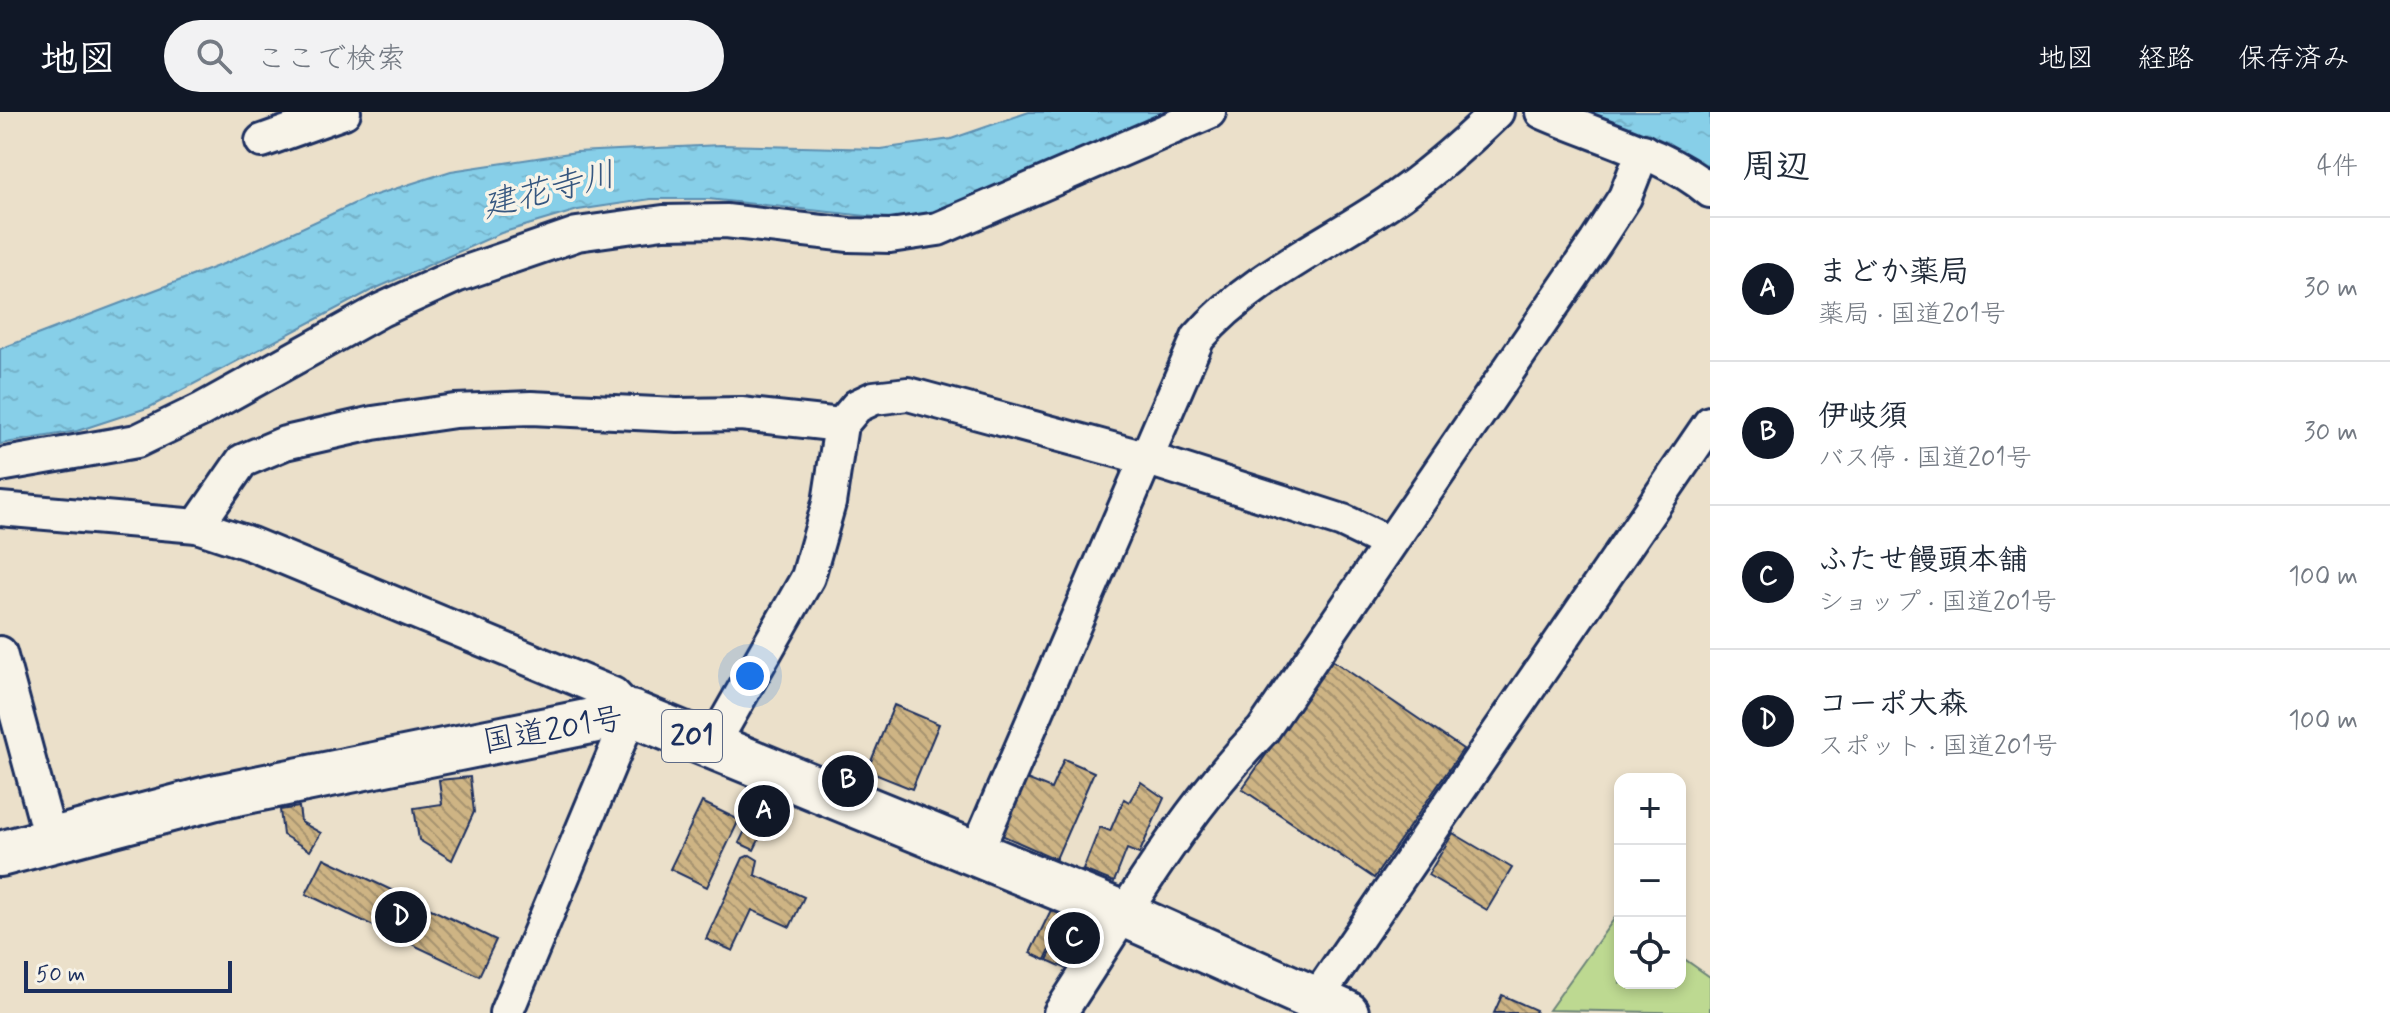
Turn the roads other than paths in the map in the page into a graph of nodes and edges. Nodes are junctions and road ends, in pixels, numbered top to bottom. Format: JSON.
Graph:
{"nodes":[{"id":1,"x":344,"y":112,"type":"edge"},
{"id":2,"x":1209,"y":112,"type":"edge"},
{"id":3,"x":1497,"y":112,"type":"edge"},
{"id":4,"x":1542,"y":112,"type":"edge"},
{"id":5,"x":262,"y":141,"type":"dead end"},
{"id":6,"x":1643,"y":151,"type":"junction"},
{"id":7,"x":1710,"y":191,"type":"edge"},
{"id":8,"x":1710,"y":423,"type":"edge"},
{"id":9,"x":841,"y":425,"type":"junction"},
{"id":10,"x":1145,"y":458,"type":"junction"},
{"id":11,"x":0,"y":465,"type":"edge"},
{"id":12,"x":0,"y":509,"type":"edge"},
{"id":13,"x":197,"y":526,"type":"junction"},
{"id":14,"x":1389,"y":543,"type":"junction"},
{"id":15,"x":0,"y":653,"type":"edge"},
{"id":16,"x":631,"y":713,"type":"junction"},
{"id":17,"x":713,"y":744,"type":"junction"},
{"id":18,"x":50,"y":838,"type":"junction"},
{"id":19,"x":976,"y":853,"type":"junction"},
{"id":20,"x":0,"y":854,"type":"edge"},
{"id":21,"x":1126,"y":915,"type":"junction"},
{"id":22,"x":1331,"y":1006,"type":"edge"},
{"id":23,"x":506,"y":1013,"type":"edge"},
{"id":24,"x":1060,"y":1013,"type":"edge"}],
"edges":[{"from":1,"to":5,"type":"street"},
{"from":2,"to":11,"type":"street"},
{"from":3,"to":10,"type":"street"},
{"from":4,"to":6,"type":"street"},
{"from":6,"to":7,"type":"street"},
{"from":6,"to":14,"type":"street"},
{"from":8,"to":22,"type":"street"},
{"from":9,"to":10,"type":"street"},
{"from":9,"to":13,"type":"street"},
{"from":9,"to":17,"type":"street"},
{"from":10,"to":14,"type":"street"},
{"from":10,"to":19,"type":"street"},
{"from":12,"to":13,"type":"street"},
{"from":13,"to":16,"type":"street"},
{"from":14,"to":21,"type":"street"},
{"from":15,"to":18,"type":"street"},
{"from":16,"to":17,"type":"highway","name":"国道201号","number":"201"},
{"from":16,"to":18,"type":"highway","name":"国道201号","number":"201"},
{"from":16,"to":23,"type":"street"},
{"from":17,"to":19,"type":"highway","name":"国道201号","number":"201"},
{"from":18,"to":20,"type":"highway","name":"国道201号","number":"201"},
{"from":19,"to":21,"type":"highway","name":"国道201号","number":"201"},
{"from":21,"to":22,"type":"highway","name":"国道201号","number":"201"},
{"from":21,"to":24,"type":"street"}]}
